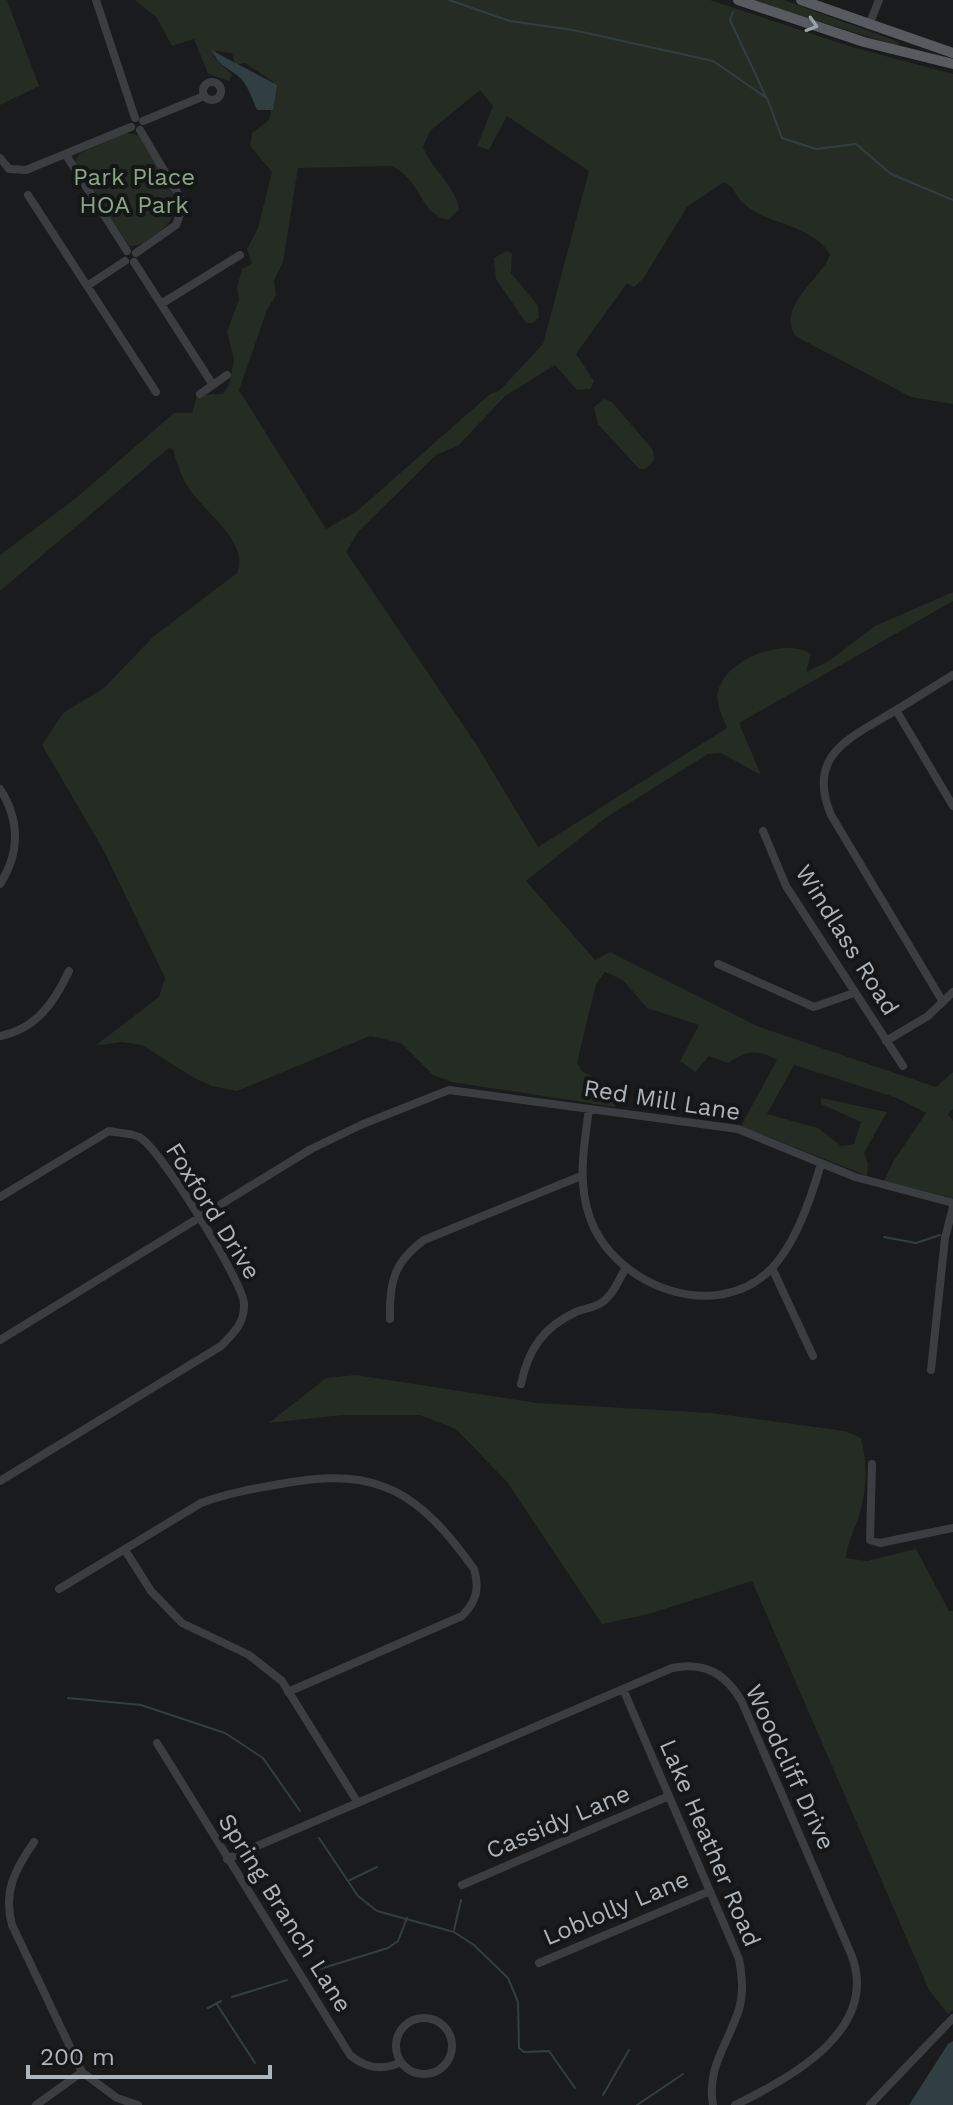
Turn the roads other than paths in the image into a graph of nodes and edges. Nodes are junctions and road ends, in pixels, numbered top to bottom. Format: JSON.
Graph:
{"nodes":[{"id":1,"x":96,"y":0,"type":"edge"},
{"id":2,"x":738,"y":0,"type":"edge"},
{"id":3,"x":801,"y":0,"type":"edge"},
{"id":4,"x":879,"y":0,"type":"edge"},
{"id":5,"x":869,"y":25,"type":"junction"},
{"id":6,"x":953,"y":53,"type":"edge"},
{"id":7,"x":953,"y":64,"type":"edge"},
{"id":8,"x":204,"y":96,"type":"dead end"},
{"id":9,"x":137,"y":124,"type":"junction"},
{"id":10,"x":66,"y":155,"type":"junction"},
{"id":11,"x":0,"y":158,"type":"edge"},
{"id":12,"x":28,"y":195,"type":"dead end"},
{"id":13,"x":240,"y":255,"type":"dead end"},
{"id":14,"x":130,"y":257,"type":"junction"},
{"id":15,"x":87,"y":286,"type":"junction"},
{"id":16,"x":161,"y":304,"type":"junction"},
{"id":17,"x":227,"y":375,"type":"dead end"},
{"id":18,"x":213,"y":385,"type":"junction"},
{"id":19,"x":156,"y":392,"type":"dead end"},
{"id":20,"x":200,"y":394,"type":"dead end"},
{"id":21,"x":953,"y":675,"type":"edge"},
{"id":22,"x":896,"y":710,"type":"junction"},
{"id":23,"x":0,"y":789,"type":"edge"},
{"id":24,"x":953,"y":806,"type":"edge"},
{"id":25,"x":763,"y":831,"type":"dead end"},
{"id":26,"x":0,"y":884,"type":"edge"},
{"id":27,"x":718,"y":964,"type":"dead end"},
{"id":28,"x":69,"y":971,"type":"dead end"},
{"id":29,"x":953,"y":992,"type":"edge"},
{"id":30,"x":854,"y":993,"type":"junction"},
{"id":31,"x":943,"y":1002,"type":"junction"},
{"id":32,"x":0,"y":1036,"type":"edge"},
{"id":33,"x":886,"y":1041,"type":"junction"},
{"id":34,"x":903,"y":1066,"type":"dead end"},
{"id":35,"x":589,"y":1109,"type":"junction"},
{"id":36,"x":821,"y":1164,"type":"junction"},
{"id":37,"x":581,"y":1176,"type":"junction"},
{"id":38,"x":0,"y":1197,"type":"edge"},
{"id":39,"x":953,"y":1205,"type":"edge"},
{"id":40,"x":198,"y":1218,"type":"junction"},
{"id":41,"x":626,"y":1267,"type":"junction"},
{"id":42,"x":772,"y":1268,"type":"junction"},
{"id":43,"x":390,"y":1319,"type":"dead end"},
{"id":44,"x":0,"y":1340,"type":"edge"},
{"id":45,"x":813,"y":1356,"type":"dead end"},
{"id":46,"x":931,"y":1370,"type":"dead end"},
{"id":47,"x":521,"y":1384,"type":"dead end"},
{"id":48,"x":872,"y":1464,"type":"dead end"},
{"id":49,"x":0,"y":1481,"type":"edge"},
{"id":50,"x":953,"y":1528,"type":"edge"},
{"id":51,"x":125,"y":1550,"type":"junction"},
{"id":52,"x":59,"y":1589,"type":"dead end"},
{"id":53,"x":623,"y":1689,"type":"junction"},
{"id":54,"x":288,"y":1692,"type":"junction"},
{"id":55,"x":157,"y":1743,"type":"dead end"},
{"id":56,"x":669,"y":1796,"type":"junction"},
{"id":57,"x":358,"y":1803,"type":"junction"},
{"id":58,"x":34,"y":1842,"type":"dead end"},
{"id":59,"x":227,"y":1859,"type":"junction"},
{"id":60,"x":0,"y":1879,"type":"edge"},
{"id":61,"x":11,"y":1879,"type":"junction"},
{"id":62,"x":462,"y":1885,"type":"dead end"},
{"id":63,"x":710,"y":1891,"type":"junction"},
{"id":64,"x":4,"y":1907,"type":"edge"},
{"id":65,"x":539,"y":1963,"type":"dead end"},
{"id":66,"x":953,"y":2018,"type":"edge"},
{"id":67,"x":401,"y":2062,"type":"junction"},
{"id":68,"x":82,"y":2072,"type":"junction"},
{"id":69,"x":36,"y":2105,"type":"edge"},
{"id":70,"x":138,"y":2105,"type":"edge"},
{"id":71,"x":713,"y":2105,"type":"edge"},
{"id":72,"x":735,"y":2105,"type":"edge"},
{"id":73,"x":870,"y":2105,"type":"edge"}],
"edges":[{"from":1,"to":9,"type":"street"},
{"from":2,"to":7,"type":"main road","one_way":true},
{"from":3,"to":5,"type":"main road"},
{"from":4,"to":5,"type":"street"},
{"from":5,"to":6,"type":"main road"},
{"from":8,"to":9,"type":"street"},
{"from":9,"to":10,"type":"street"},
{"from":9,"to":14,"type":"street"},
{"from":10,"to":11,"type":"street"},
{"from":10,"to":14,"type":"street"},
{"from":12,"to":15,"type":"street"},
{"from":13,"to":16,"type":"street"},
{"from":14,"to":15,"type":"street"},
{"from":14,"to":16,"type":"street"},
{"from":15,"to":19,"type":"street"},
{"from":16,"to":18,"type":"street"},
{"from":17,"to":18,"type":"street"},
{"from":18,"to":20,"type":"street"},
{"from":21,"to":22,"type":"street"},
{"from":22,"to":24,"type":"street"},
{"from":22,"to":31,"type":"street"},
{"from":23,"to":26,"type":"street"},
{"from":25,"to":30,"type":"street","name":"Windlass Road"},
{"from":27,"to":30,"type":"street"},
{"from":28,"to":32,"type":"street"},
{"from":29,"to":31,"type":"street"},
{"from":30,"to":33,"type":"street","name":"Windlass Road"},
{"from":31,"to":33,"type":"street"},
{"from":33,"to":34,"type":"street","name":"Windlass Road"},
{"from":35,"to":36,"type":"street","name":"Red Mill Lane"},
{"from":35,"to":37,"type":"street"},
{"from":35,"to":40,"type":"street","name":"Red Mill Lane"},
{"from":36,"to":39,"type":"street","name":"Red Mill Lane"},
{"from":36,"to":42,"type":"street"},
{"from":37,"to":41,"type":"street"},
{"from":37,"to":43,"type":"street"},
{"from":38,"to":40,"type":"street","name":"Foxford Drive"},
{"from":39,"to":46,"type":"street"},
{"from":40,"to":44,"type":"street"},
{"from":40,"to":49,"type":"street","name":"Foxford Drive"},
{"from":41,"to":42,"type":"street"},
{"from":41,"to":47,"type":"street"},
{"from":42,"to":45,"type":"street"},
{"from":48,"to":50,"type":"street"},
{"from":51,"to":52,"type":"street"},
{"from":51,"to":54,"type":"street"},
{"from":51,"to":54,"type":"street"},
{"from":53,"to":56,"type":"street","name":"Lake Heather Road"},
{"from":53,"to":57,"type":"street","name":"Woodcliff Drive"},
{"from":53,"to":72,"type":"street","name":"Woodcliff Drive"},
{"from":54,"to":57,"type":"street"},
{"from":55,"to":59,"type":"street","name":"Spring Branch Lane"},
{"from":56,"to":62,"type":"street","name":"Cassidy Lane"},
{"from":56,"to":63,"type":"street","name":"Lake Heather Road"},
{"from":57,"to":59,"type":"street","name":"Woodcliff Drive"},
{"from":58,"to":61,"type":"street"},
{"from":59,"to":67,"type":"street","name":"Spring Branch Lane"},
{"from":60,"to":61,"type":"street"},
{"from":61,"to":64,"type":"street"},
{"from":63,"to":65,"type":"street","name":"Loblolly Lane"},
{"from":63,"to":71,"type":"street","name":"Lake Heather Road"},
{"from":64,"to":68,"type":"street"},
{"from":66,"to":73,"type":"street"},
{"from":67,"to":67,"type":"street","name":"Spring Branch Lane"},
{"from":68,"to":69,"type":"street"},
{"from":68,"to":70,"type":"street"}]}
